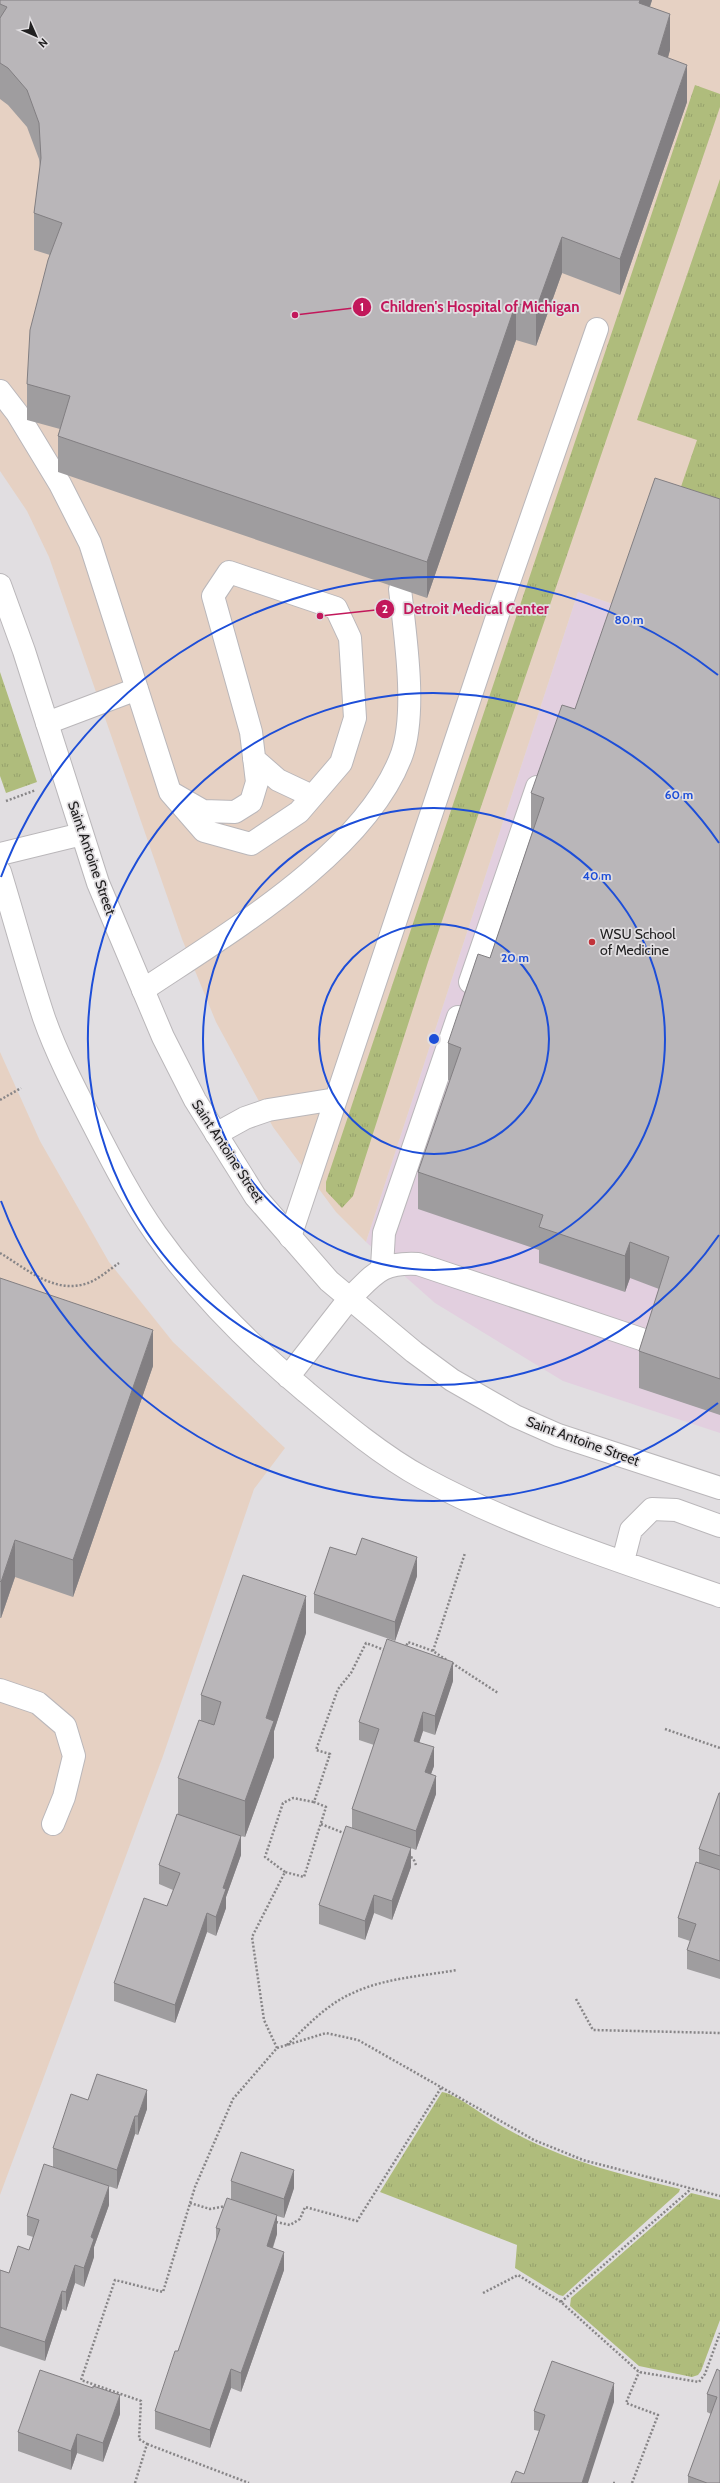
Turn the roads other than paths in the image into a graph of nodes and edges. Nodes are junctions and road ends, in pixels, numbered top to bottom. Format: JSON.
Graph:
{"nodes":[{"id":1,"x":598,"y":329,"type":"dead end"},
{"id":2,"x":0,"y":391,"type":"edge"},
{"id":3,"x":0,"y":585,"type":"edge"},
{"id":4,"x":400,"y":589,"type":"dead end"},
{"id":5,"x":138,"y":689,"type":"junction"},
{"id":6,"x":47,"y":723,"type":"junction"},
{"id":7,"x":254,"y":759,"type":"junction"},
{"id":8,"x":537,"y":786,"type":"edge"},
{"id":9,"x":170,"y":792,"type":"junction"},
{"id":10,"x":312,"y":796,"type":"junction"},
{"id":11,"x":82,"y":834,"type":"junction"},
{"id":12,"x":0,"y":854,"type":"edge"},
{"id":13,"x":0,"y":872,"type":"edge"},
{"id":14,"x":143,"y":990,"type":"junction"},
{"id":15,"x":336,"y":1099,"type":"junction"},
{"id":16,"x":216,"y":1134,"type":"junction"},
{"id":17,"x":290,"y":1237,"type":"junction"},
{"id":18,"x":382,"y":1267,"type":"junction"},
{"id":19,"x":349,"y":1299,"type":"junction"},
{"id":20,"x":653,"y":1343,"type":"edge"},
{"id":21,"x":288,"y":1377,"type":"junction"},
{"id":22,"x":720,"y":1488,"type":"edge"},
{"id":23,"x":720,"y":1526,"type":"edge"},
{"id":24,"x":623,"y":1561,"type":"junction"},
{"id":25,"x":720,"y":1596,"type":"edge"},
{"id":26,"x":0,"y":1690,"type":"edge"},
{"id":27,"x":53,"y":1824,"type":"dead end"}],
"edges":[{"from":1,"to":15,"type":"street"},
{"from":2,"to":5,"type":"street"},
{"from":3,"to":6,"type":"street","name":"Saint Antoine Street"},
{"from":4,"to":14,"type":"street"},
{"from":5,"to":6,"type":"street"},
{"from":5,"to":9,"type":"street"},
{"from":6,"to":11,"type":"street","name":"Saint Antoine Street"},
{"from":7,"to":9,"type":"street"},
{"from":7,"to":10,"type":"street"},
{"from":7,"to":10,"type":"street"},
{"from":8,"to":18,"type":"street"},
{"from":9,"to":10,"type":"street"},
{"from":11,"to":12,"type":"street"},
{"from":11,"to":14,"type":"street","name":"Saint Antoine Street"},
{"from":13,"to":21,"type":"street"},
{"from":14,"to":16,"type":"street","name":"Saint Antoine Street"},
{"from":15,"to":16,"type":"street"},
{"from":15,"to":17,"type":"street"},
{"from":16,"to":17,"type":"street","name":"Saint Antoine Street"},
{"from":17,"to":19,"type":"street","name":"Saint Antoine Street"},
{"from":18,"to":19,"type":"street"},
{"from":18,"to":20,"type":"street"},
{"from":19,"to":21,"type":"street"},
{"from":19,"to":22,"type":"street","name":"Saint Antoine Street"},
{"from":21,"to":24,"type":"street"},
{"from":23,"to":24,"type":"street"},
{"from":24,"to":25,"type":"street"},
{"from":26,"to":27,"type":"street"}]}
